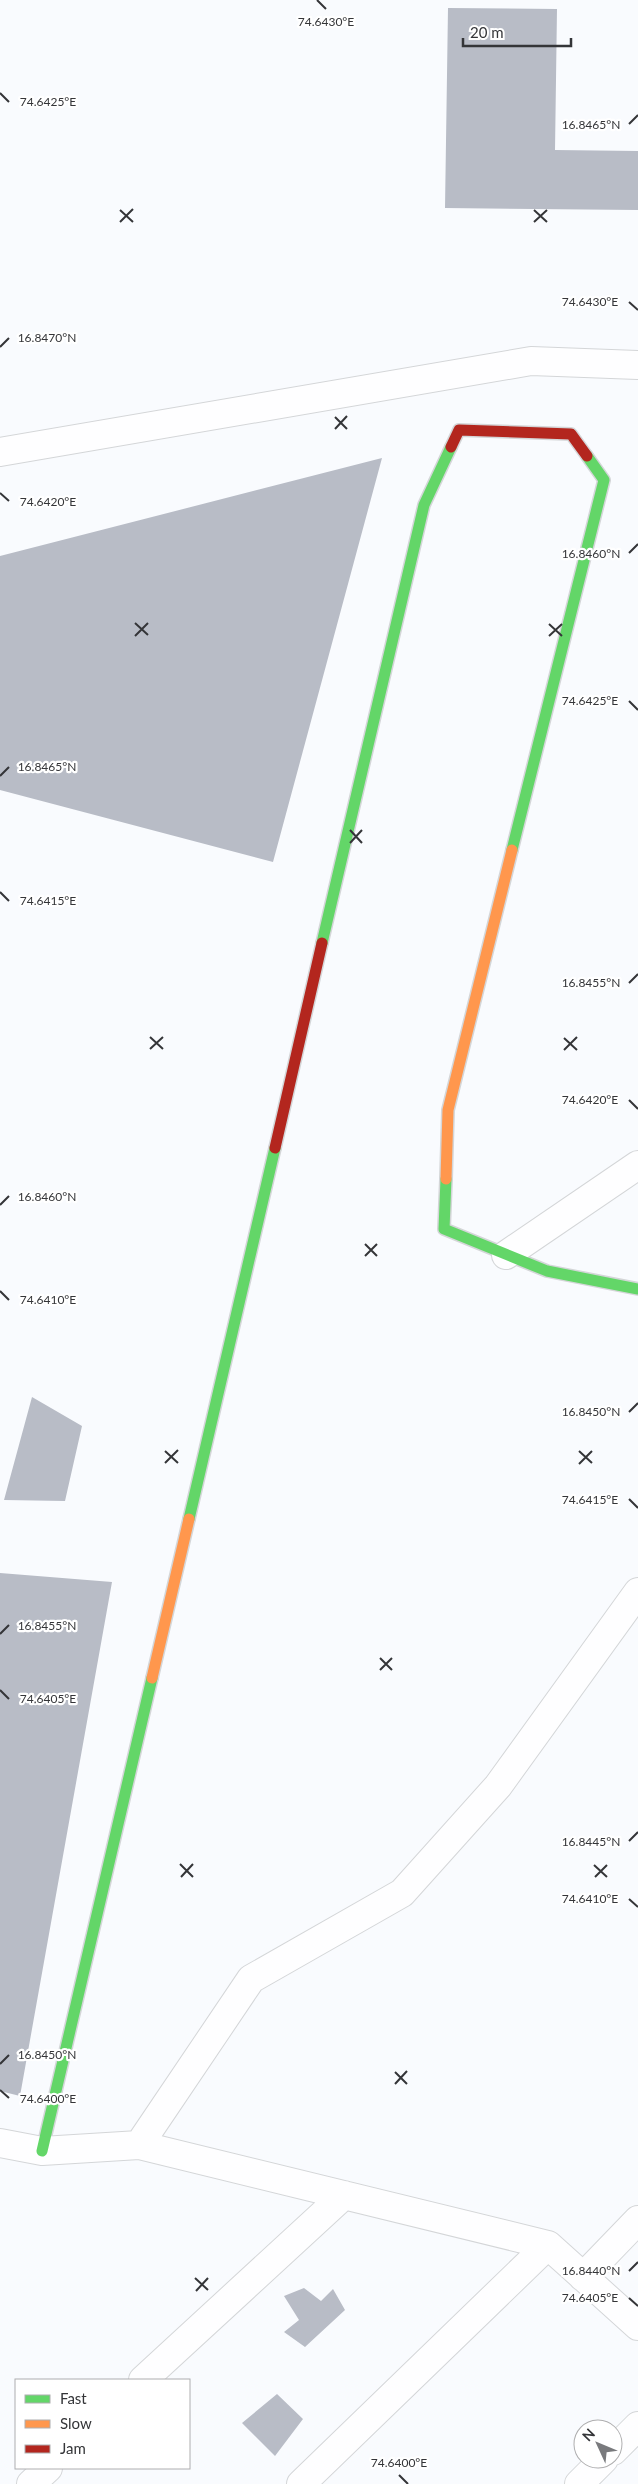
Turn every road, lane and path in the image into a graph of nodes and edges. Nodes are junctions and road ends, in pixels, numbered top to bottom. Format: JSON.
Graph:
{"nodes":[{"id":1,"x":638,"y":365,"type":"edge"},
{"id":2,"x":0,"y":452,"type":"edge"},
{"id":3,"x":638,"y":1165,"type":"edge"},
{"id":4,"x":506,"y":1254,"type":"junction"},
{"id":5,"x":638,"y":1290,"type":"edge"},
{"id":6,"x":638,"y":1592,"type":"edge"},
{"id":7,"x":0,"y":2144,"type":"edge"},
{"id":8,"x":139,"y":2145,"type":"junction"},
{"id":9,"x":42,"y":2151,"type":"junction"},
{"id":10,"x":344,"y":2195,"type":"junction"},
{"id":11,"x":638,"y":2220,"type":"edge"},
{"id":12,"x":548,"y":2245,"type":"junction"},
{"id":13,"x":584,"y":2277,"type":"junction"},
{"id":14,"x":638,"y":2326,"type":"edge"},
{"id":15,"x":144,"y":2379,"type":"edge"},
{"id":16,"x":638,"y":2426,"type":"edge"},
{"id":17,"x":623,"y":2441,"type":"edge"},
{"id":18,"x":47,"y":2469,"type":"edge"},
{"id":19,"x":594,"y":2469,"type":"edge"},
{"id":20,"x":30,"y":2484,"type":"edge"},
{"id":21,"x":301,"y":2484,"type":"edge"},
{"id":22,"x":579,"y":2484,"type":"edge"}],
"edges":[{"from":1,"to":2,"type":"street"},
{"from":3,"to":4,"type":"street"},
{"from":4,"to":5,"type":"street"},
{"from":4,"to":9,"type":"street"},
{"from":6,"to":8,"type":"street"},
{"from":7,"to":9,"type":"street"},
{"from":8,"to":9,"type":"street"},
{"from":8,"to":10,"type":"street"},
{"from":10,"to":12,"type":"street"},
{"from":10,"to":15,"type":"street"},
{"from":11,"to":13,"type":"street"},
{"from":12,"to":13,"type":"street"},
{"from":12,"to":21,"type":"street"},
{"from":13,"to":14,"type":"street"},
{"from":16,"to":17,"type":"street"},
{"from":18,"to":20,"type":"street"},
{"from":19,"to":22,"type":"street"}]}
